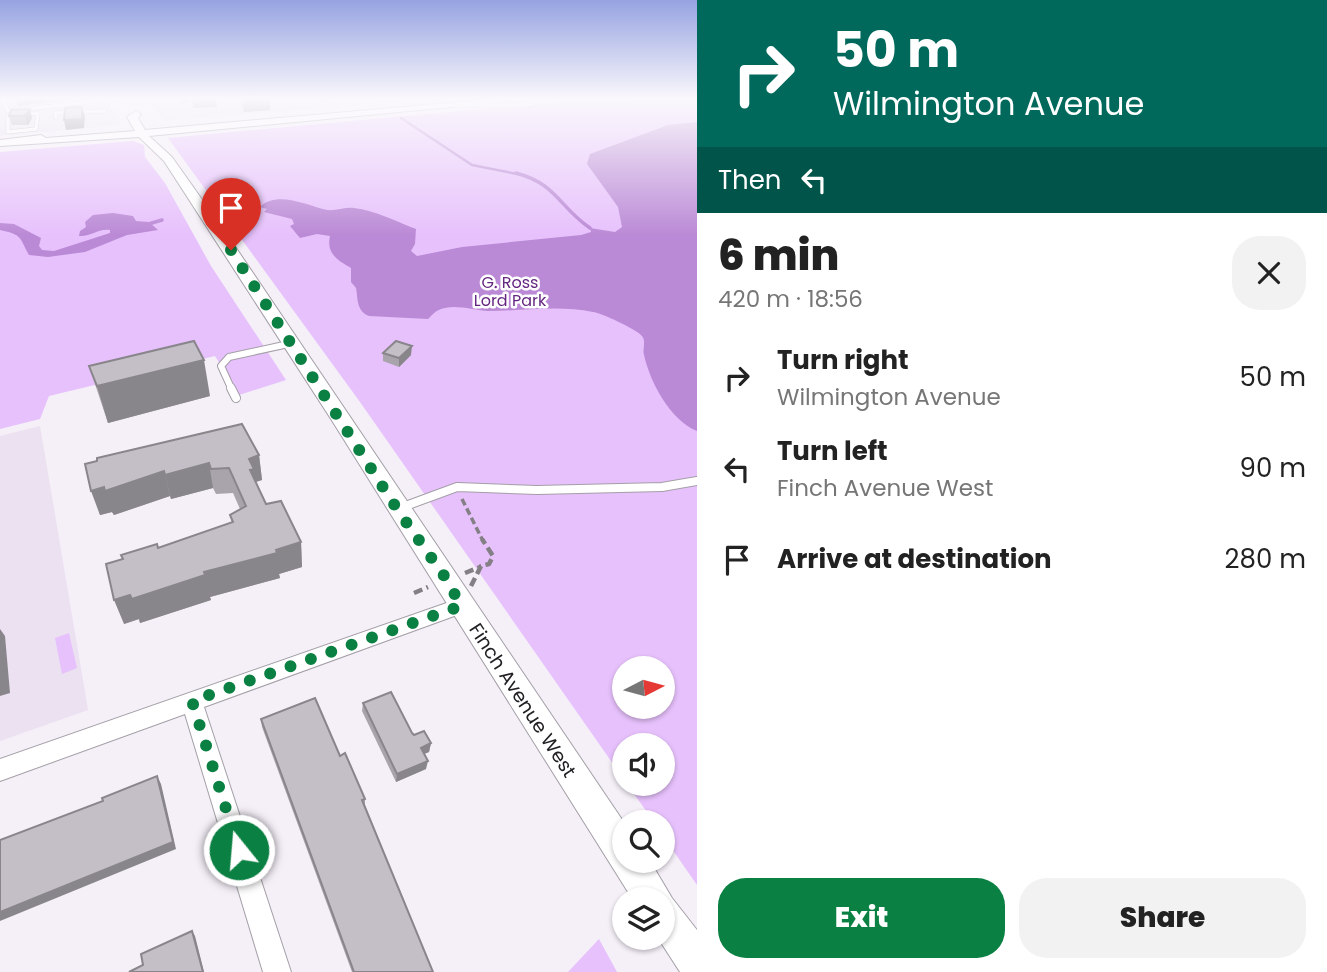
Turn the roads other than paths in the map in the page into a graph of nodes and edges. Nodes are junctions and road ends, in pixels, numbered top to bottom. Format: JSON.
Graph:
{"nodes":[{"id":1,"x":154,"y":144,"type":"edge"},
{"id":2,"x":168,"y":159,"type":"joint"},
{"id":3,"x":293,"y":343,"type":"junction"},
{"id":4,"x":236,"y":398,"type":"dead end"},
{"id":5,"x":697,"y":481,"type":"edge"},
{"id":6,"x":397,"y":509,"type":"junction"},
{"id":7,"x":461,"y":606,"type":"junction"},
{"id":8,"x":192,"y":701,"type":"junction"},
{"id":9,"x":0,"y":770,"type":"edge"},
{"id":10,"x":612,"y":835,"type":"edge"},
{"id":11,"x":675,"y":931,"type":"edge"},
{"id":12,"x":697,"y":964,"type":"edge"},
{"id":13,"x":277,"y":972,"type":"edge"}],
"edges":[{"from":1,"to":2,"type":"main road","name":"Finch Avenue West"},
{"from":2,"to":3,"type":"main road","name":"Finch Avenue West"},
{"from":3,"to":4,"type":"lane"},
{"from":3,"to":6,"type":"main road","name":"Finch Avenue West"},
{"from":5,"to":6,"type":"lane"},
{"from":6,"to":7,"type":"main road","name":"Finch Avenue West"},
{"from":7,"to":8,"type":"street"},
{"from":7,"to":10,"type":"main road","name":"Finch Avenue West"},
{"from":8,"to":9,"type":"street"},
{"from":8,"to":13,"type":"street"},
{"from":11,"to":12,"type":"main road"}]}
